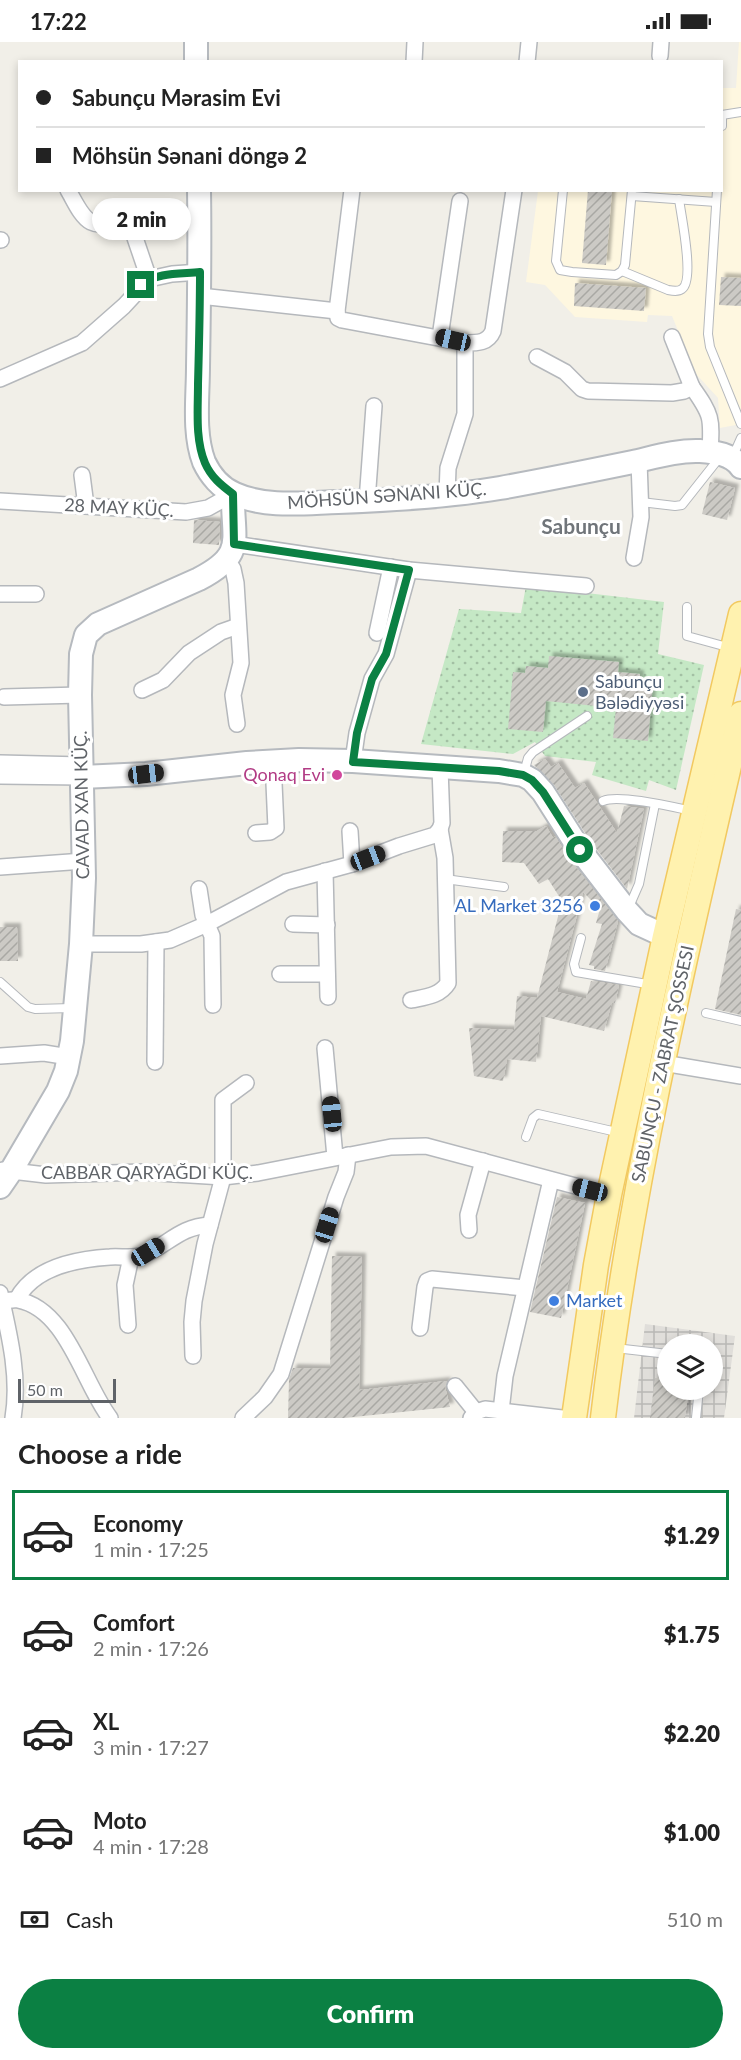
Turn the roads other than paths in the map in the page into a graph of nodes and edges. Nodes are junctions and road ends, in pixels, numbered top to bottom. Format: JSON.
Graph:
{"nodes":[{"id":1,"x":196,"y":42,"type":"edge"},
{"id":2,"x":415,"y":42,"type":"edge"},
{"id":3,"x":529,"y":42,"type":"edge"},
{"id":4,"x":196,"y":60,"type":"edge"},
{"id":5,"x":414,"y":60,"type":"edge"},
{"id":6,"x":527,"y":60,"type":"edge"},
{"id":7,"x":741,"y":112,"type":"edge"},
{"id":8,"x":723,"y":115,"type":"edge"},
{"id":9,"x":69,"y":192,"type":"edge"},
{"id":10,"x":199,"y":192,"type":"edge"},
{"id":11,"x":352,"y":192,"type":"edge"},
{"id":12,"x":514,"y":192,"type":"edge"},
{"id":13,"x":563,"y":192,"type":"edge"},
{"id":14,"x":717,"y":192,"type":"edge"},
{"id":15,"x":632,"y":193,"type":"edge"},
{"id":16,"x":661,"y":194,"type":"edge"},
{"id":17,"x":679,"y":199,"type":"junction"},
{"id":18,"x":460,"y":201,"type":"dead end"},
{"id":19,"x":716,"y":202,"type":"junction"},
{"id":20,"x":200,"y":272,"type":"junction"},
{"id":21,"x":622,"y":272,"type":"junction"},
{"id":22,"x":149,"y":279,"type":"junction"},
{"id":23,"x":200,"y":296,"type":"junction"},
{"id":24,"x":337,"y":311,"type":"junction"},
{"id":25,"x":440,"y":337,"type":"junction"},
{"id":26,"x":672,"y":337,"type":"dead end"},
{"id":27,"x":465,"y":343,"type":"junction"},
{"id":28,"x":537,"y":357,"type":"dead end"},
{"id":29,"x":0,"y":379,"type":"edge"},
{"id":30,"x":692,"y":387,"type":"junction"},
{"id":31,"x":374,"y":406,"type":"dead end"},
{"id":32,"x":741,"y":424,"type":"edge"},
{"id":33,"x":729,"y":454,"type":"edge"},
{"id":34,"x":639,"y":461,"type":"junction"},
{"id":35,"x":82,"y":475,"type":"dead end"},
{"id":36,"x":233,"y":494,"type":"junction"},
{"id":37,"x":447,"y":495,"type":"junction"},
{"id":38,"x":0,"y":501,"type":"edge"},
{"id":39,"x":367,"y":501,"type":"junction"},
{"id":40,"x":641,"y":502,"type":"junction"},
{"id":41,"x":86,"y":506,"type":"junction"},
{"id":42,"x":230,"y":552,"type":"junction"},
{"id":43,"x":634,"y":558,"type":"dead end"},
{"id":44,"x":391,"y":567,"type":"junction"},
{"id":45,"x":409,"y":570,"type":"junction"},
{"id":46,"x":586,"y":586,"type":"dead end"},
{"id":47,"x":0,"y":594,"type":"edge"},
{"id":48,"x":36,"y":594,"type":"dead end"},
{"id":49,"x":687,"y":607,"type":"dead end"},
{"id":50,"x":741,"y":614,"type":"edge"},
{"id":51,"x":238,"y":626,"type":"junction"},
{"id":52,"x":377,"y":633,"type":"dead end"},
{"id":53,"x":733,"y":649,"type":"junction"},
{"id":54,"x":142,"y":690,"type":"dead end"},
{"id":55,"x":80,"y":695,"type":"junction"},
{"id":56,"x":4,"y":696,"type":"dead end"},
{"id":57,"x":741,"y":714,"type":"edge"},
{"id":58,"x":587,"y":716,"type":"dead end"},
{"id":59,"x":237,"y":724,"type":"dead end"},
{"id":60,"x":273,"y":762,"type":"junction"},
{"id":61,"x":353,"y":762,"type":"junction"},
{"id":62,"x":0,"y":763,"type":"edge"},
{"id":63,"x":440,"y":768,"type":"junction"},
{"id":64,"x":82,"y":771,"type":"junction"},
{"id":65,"x":523,"y":775,"type":"junction"},
{"id":66,"x":0,"y":776,"type":"edge"},
{"id":67,"x":603,"y":801,"type":"dead end"},
{"id":68,"x":655,"y":804,"type":"junction"},
{"id":69,"x":693,"y":812,"type":"junction"},
{"id":70,"x":440,"y":830,"type":"junction"},
{"id":71,"x":350,"y":831,"type":"dead end"},
{"id":72,"x":256,"y":832,"type":"dead end"},
{"id":73,"x":84,"y":861,"type":"junction"},
{"id":74,"x":352,"y":864,"type":"junction"},
{"id":75,"x":0,"y":867,"type":"edge"},
{"id":76,"x":325,"y":872,"type":"junction"},
{"id":77,"x":446,"y":879,"type":"junction"},
{"id":78,"x":504,"y":887,"type":"dead end"},
{"id":79,"x":199,"y":890,"type":"dead end"},
{"id":80,"x":627,"y":911,"type":"junction"},
{"id":81,"x":207,"y":924,"type":"junction"},
{"id":82,"x":293,"y":924,"type":"dead end"},
{"id":83,"x":327,"y":925,"type":"junction"},
{"id":84,"x":581,"y":938,"type":"dead end"},
{"id":85,"x":676,"y":940,"type":"junction"},
{"id":86,"x":156,"y":942,"type":"junction"},
{"id":87,"x":81,"y":944,"type":"junction"},
{"id":88,"x":280,"y":974,"type":"dead end"},
{"id":89,"x":327,"y":974,"type":"junction"},
{"id":90,"x":0,"y":982,"type":"edge"},
{"id":91,"x":654,"y":985,"type":"junction"},
{"id":92,"x":328,"y":997,"type":"dead end"},
{"id":93,"x":411,"y":1000,"type":"dead end"},
{"id":94,"x":213,"y":1005,"type":"dead end"},
{"id":95,"x":75,"y":1008,"type":"junction"},
{"id":96,"x":706,"y":1013,"type":"dead end"},
{"id":97,"x":741,"y":1021,"type":"edge"},
{"id":98,"x":326,"y":1048,"type":"dead end"},
{"id":99,"x":0,"y":1056,"type":"edge"},
{"id":100,"x":69,"y":1057,"type":"junction"},
{"id":101,"x":155,"y":1062,"type":"dead end"},
{"id":102,"x":663,"y":1063,"type":"junction"},
{"id":103,"x":741,"y":1076,"type":"edge"},
{"id":104,"x":246,"y":1083,"type":"dead end"},
{"id":105,"x":622,"y":1133,"type":"junction"},
{"id":106,"x":526,"y":1137,"type":"dead end"},
{"id":107,"x":342,"y":1156,"type":"junction"},
{"id":108,"x":483,"y":1161,"type":"junction"},
{"id":109,"x":4,"y":1176,"type":"edge"},
{"id":110,"x":223,"y":1176,"type":"junction"},
{"id":111,"x":551,"y":1180,"type":"junction"},
{"id":112,"x":609,"y":1195,"type":"junction"},
{"id":113,"x":210,"y":1225,"type":"junction"},
{"id":114,"x":469,"y":1230,"type":"dead end"},
{"id":115,"x":131,"y":1257,"type":"junction"},
{"id":116,"x":525,"y":1288,"type":"junction"},
{"id":117,"x":5,"y":1299,"type":"edge"},
{"id":118,"x":128,"y":1325,"type":"dead end"},
{"id":119,"x":420,"y":1328,"type":"dead end"},
{"id":120,"x":611,"y":1348,"type":"junction"},
{"id":121,"x":657,"y":1353,"type":"edge"},
{"id":122,"x":193,"y":1356,"type":"dead end"},
{"id":123,"x":455,"y":1386,"type":"dead end"},
{"id":124,"x":698,"y":1400,"type":"edge"},
{"id":125,"x":501,"y":1410,"type":"junction"},
{"id":126,"x":474,"y":1415,"type":"edge"},
{"id":127,"x":13,"y":1418,"type":"edge"},
{"id":128,"x":110,"y":1418,"type":"edge"},
{"id":129,"x":243,"y":1418,"type":"edge"},
{"id":130,"x":562,"y":1418,"type":"edge"},
{"id":131,"x":574,"y":1418,"type":"edge"},
{"id":132,"x":603,"y":1418,"type":"edge"},
{"id":133,"x":696,"y":1418,"type":"edge"}],
"edges":[{"from":1,"to":4,"type":"street"},
{"from":2,"to":5,"type":"street"},
{"from":3,"to":6,"type":"street"},
{"from":7,"to":8,"type":"lane"},
{"from":9,"to":22,"type":"street"},
{"from":10,"to":20,"type":"street","name":"MÖHSÜN SƏNANI KÜÇ."},
{"from":11,"to":24,"type":"street"},
{"from":12,"to":27,"type":"street"},
{"from":13,"to":21,"type":"lane"},
{"from":14,"to":19,"type":"lane"},
{"from":15,"to":16,"type":"lane"},
{"from":15,"to":21,"type":"lane"},
{"from":16,"to":17,"type":"lane"},
{"from":17,"to":19,"type":"lane"},
{"from":17,"to":21,"type":"lane"},
{"from":18,"to":25,"type":"street"},
{"from":19,"to":32,"type":"lane"},
{"from":20,"to":22,"type":"street"},
{"from":20,"to":23,"type":"street","name":"MÖHSÜN SƏNANI KÜÇ."},
{"from":22,"to":29,"type":"street"},
{"from":23,"to":24,"type":"street"},
{"from":23,"to":36,"type":"street","name":"MÖHSÜN SƏNANI KÜÇ."},
{"from":24,"to":25,"type":"street"},
{"from":25,"to":27,"type":"street"},
{"from":26,"to":30,"type":"street"},
{"from":27,"to":37,"type":"street"},
{"from":28,"to":30,"type":"street"},
{"from":30,"to":33,"type":"street"},
{"from":31,"to":39,"type":"street"},
{"from":33,"to":34,"type":"street","name":"MÖHSÜN SƏNANI KÜÇ."},
{"from":33,"to":40,"type":"lane"},
{"from":34,"to":37,"type":"street","name":"MÖHSÜN SƏNANI KÜÇ."},
{"from":34,"to":40,"type":"street"},
{"from":35,"to":41,"type":"street"},
{"from":36,"to":39,"type":"street","name":"MÖHSÜN SƏNANI KÜÇ."},
{"from":36,"to":41,"type":"street","name":"28 MAY KÜÇ."},
{"from":36,"to":42,"type":"street"},
{"from":37,"to":39,"type":"street","name":"MÖHSÜN SƏNANI KÜÇ."},
{"from":38,"to":41,"type":"street","name":"28 MAY KÜÇ."},
{"from":40,"to":43,"type":"street"},
{"from":42,"to":44,"type":"street"},
{"from":42,"to":51,"type":"street"},
{"from":42,"to":55,"type":"street","name":"CAVAD XAN KÜÇ."},
{"from":44,"to":45,"type":"street"},
{"from":44,"to":52,"type":"street"},
{"from":45,"to":46,"type":"street"},
{"from":45,"to":61,"type":"street"},
{"from":47,"to":48,"type":"street"},
{"from":49,"to":53,"type":"lane"},
{"from":50,"to":53,"type":"main road"},
{"from":51,"to":54,"type":"street"},
{"from":51,"to":59,"type":"street"},
{"from":53,"to":69,"type":"main road"},
{"from":55,"to":56,"type":"street"},
{"from":55,"to":64,"type":"street","name":"CAVAD XAN KÜÇ."},
{"from":57,"to":85,"type":"main road","name":"SABUNÇU - ZABRAT ŞOSSESI"},
{"from":58,"to":65,"type":"lane"},
{"from":60,"to":61,"type":"street"},
{"from":60,"to":64,"type":"street"},
{"from":60,"to":72,"type":"street"},
{"from":61,"to":63,"type":"street"},
{"from":62,"to":64,"type":"street"},
{"from":63,"to":65,"type":"street"},
{"from":63,"to":70,"type":"street"},
{"from":64,"to":66,"type":"street"},
{"from":64,"to":73,"type":"street","name":"CAVAD XAN KÜÇ."},
{"from":65,"to":80,"type":"street"},
{"from":67,"to":68,"type":"lane"},
{"from":68,"to":69,"type":"lane"},
{"from":68,"to":80,"type":"lane"},
{"from":69,"to":85,"type":"main road"},
{"from":70,"to":74,"type":"street"},
{"from":70,"to":77,"type":"street"},
{"from":71,"to":74,"type":"street"},
{"from":73,"to":75,"type":"street"},
{"from":73,"to":87,"type":"street","name":"CAVAD XAN KÜÇ."},
{"from":74,"to":76,"type":"street"},
{"from":76,"to":81,"type":"street"},
{"from":76,"to":83,"type":"street"},
{"from":77,"to":78,"type":"lane"},
{"from":77,"to":93,"type":"street"},
{"from":79,"to":81,"type":"street"},
{"from":80,"to":85,"type":"street"},
{"from":81,"to":86,"type":"street"},
{"from":81,"to":94,"type":"street"},
{"from":82,"to":83,"type":"street"},
{"from":83,"to":89,"type":"street"},
{"from":84,"to":91,"type":"lane"},
{"from":85,"to":91,"type":"main road"},
{"from":85,"to":102,"type":"main road","name":"SABUNÇU - ZABRAT ŞOSSESI"},
{"from":86,"to":87,"type":"street"},
{"from":86,"to":101,"type":"street"},
{"from":87,"to":95,"type":"street","name":"CAVAD XAN KÜÇ."},
{"from":88,"to":89,"type":"street"},
{"from":89,"to":92,"type":"street"},
{"from":90,"to":95,"type":"lane"},
{"from":91,"to":105,"type":"main road"},
{"from":95,"to":100,"type":"street","name":"CAVAD XAN KÜÇ."},
{"from":96,"to":97,"type":"lane"},
{"from":98,"to":107,"type":"street"},
{"from":99,"to":100,"type":"street"},
{"from":100,"to":109,"type":"street","name":"CAVAD XAN KÜÇ."},
{"from":102,"to":103,"type":"street"},
{"from":102,"to":120,"type":"main road","name":"SABUNÇU - ZABRAT ŞOSSESI"},
{"from":104,"to":110,"type":"street"},
{"from":105,"to":106,"type":"lane"},
{"from":105,"to":112,"type":"main road"},
{"from":107,"to":108,"type":"street"},
{"from":107,"to":110,"type":"street"},
{"from":107,"to":129,"type":"street"},
{"from":108,"to":111,"type":"street"},
{"from":108,"to":114,"type":"street"},
{"from":109,"to":110,"type":"street"},
{"from":110,"to":113,"type":"street"},
{"from":111,"to":112,"type":"street"},
{"from":111,"to":116,"type":"street"},
{"from":112,"to":131,"type":"main road"},
{"from":113,"to":115,"type":"street"},
{"from":113,"to":122,"type":"street"},
{"from":115,"to":117,"type":"street"},
{"from":115,"to":118,"type":"street"},
{"from":116,"to":119,"type":"street"},
{"from":116,"to":125,"type":"street"},
{"from":117,"to":127,"type":"street"},
{"from":117,"to":128,"type":"street"},
{"from":120,"to":121,"type":"lane"},
{"from":120,"to":132,"type":"main road","name":"SABUNÇU - ZABRAT ŞOSSESI"},
{"from":123,"to":126,"type":"street"},
{"from":124,"to":133,"type":"lane"},
{"from":125,"to":126,"type":"street"},
{"from":125,"to":130,"type":"street"}]}
